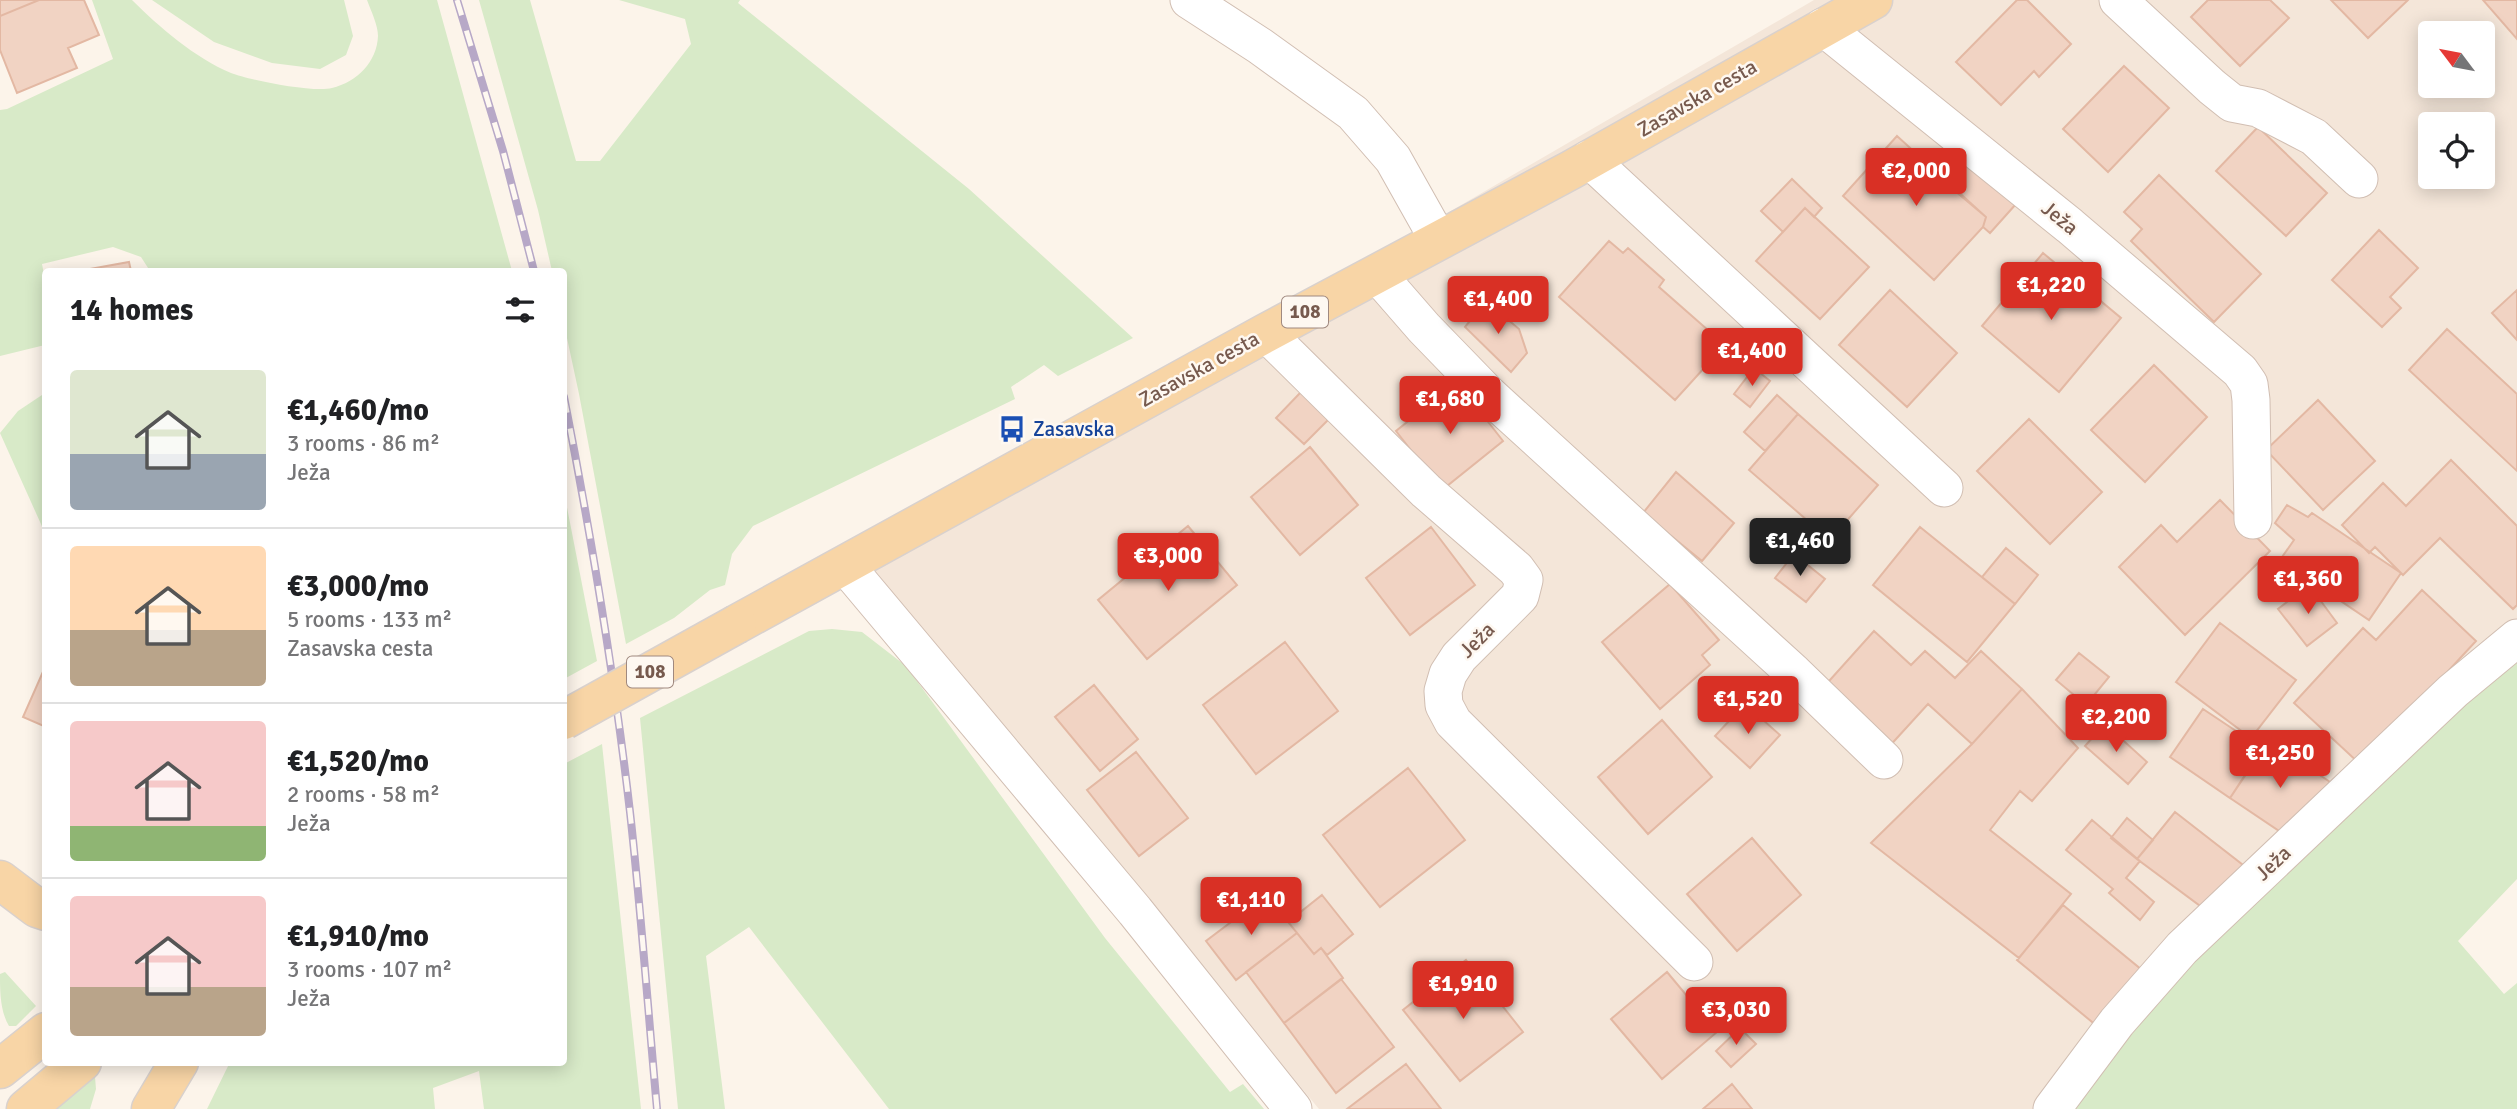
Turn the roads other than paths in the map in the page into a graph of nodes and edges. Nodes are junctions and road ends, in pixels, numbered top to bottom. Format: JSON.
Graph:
{"nodes":[{"id":1,"x":1189,"y":0,"type":"edge"},
{"id":2,"x":1872,"y":0,"type":"edge"},
{"id":3,"x":2118,"y":0,"type":"edge"},
{"id":4,"x":1823,"y":27,"type":"junction"},
{"id":5,"x":1589,"y":159,"type":"junction"},
{"id":6,"x":2360,"y":179,"type":"dead end"},
{"id":7,"x":1438,"y":239,"type":"junction"},
{"id":8,"x":1377,"y":274,"type":"junction"},
{"id":9,"x":1266,"y":333,"type":"junction"},
{"id":10,"x":1944,"y":488,"type":"dead end"},
{"id":11,"x":2253,"y":520,"type":"dead end"},
{"id":12,"x":845,"y":565,"type":"junction"},
{"id":13,"x":2517,"y":638,"type":"edge"},
{"id":14,"x":567,"y":718,"type":"edge"},
{"id":15,"x":1884,"y":760,"type":"dead end"},
{"id":16,"x":0,"y":880,"type":"edge"},
{"id":17,"x":42,"y":910,"type":"edge"},
{"id":18,"x":1694,"y":962,"type":"dead end"},
{"id":19,"x":42,"y":1035,"type":"edge"},
{"id":20,"x":77,"y":1066,"type":"edge"},
{"id":21,"x":177,"y":1066,"type":"edge"},
{"id":22,"x":0,"y":1069,"type":"edge"},
{"id":23,"x":26,"y":1109,"type":"edge"},
{"id":24,"x":151,"y":1109,"type":"edge"},
{"id":25,"x":1293,"y":1109,"type":"edge"},
{"id":26,"x":2052,"y":1109,"type":"edge"}],
"edges":[{"from":1,"to":7,"type":"street"},
{"from":2,"to":4,"type":"main road","name":"Zasavska cesta","number":"108"},
{"from":3,"to":6,"type":"street"},
{"from":4,"to":5,"type":"main road","name":"Zasavska cesta","number":"108"},
{"from":4,"to":11,"type":"street","name":"Ježa"},
{"from":5,"to":7,"type":"main road","name":"Zasavska cesta","number":"108"},
{"from":5,"to":10,"type":"street"},
{"from":7,"to":8,"type":"main road","name":"Zasavska cesta","number":"108"},
{"from":8,"to":9,"type":"main road","name":"Zasavska cesta","number":"108"},
{"from":8,"to":15,"type":"street"},
{"from":9,"to":12,"type":"main road","name":"Zasavska cesta","number":"108"},
{"from":9,"to":18,"type":"street","name":"Ježa"},
{"from":12,"to":14,"type":"main road","name":"Zasavska cesta","number":"108","bridge":true},
{"from":12,"to":25,"type":"street"},
{"from":13,"to":26,"type":"street","name":"Ježa"},
{"from":16,"to":17,"type":"main road"},
{"from":19,"to":22,"type":"main road"},
{"from":20,"to":23,"type":"main road"},
{"from":21,"to":24,"type":"main road"}]}
